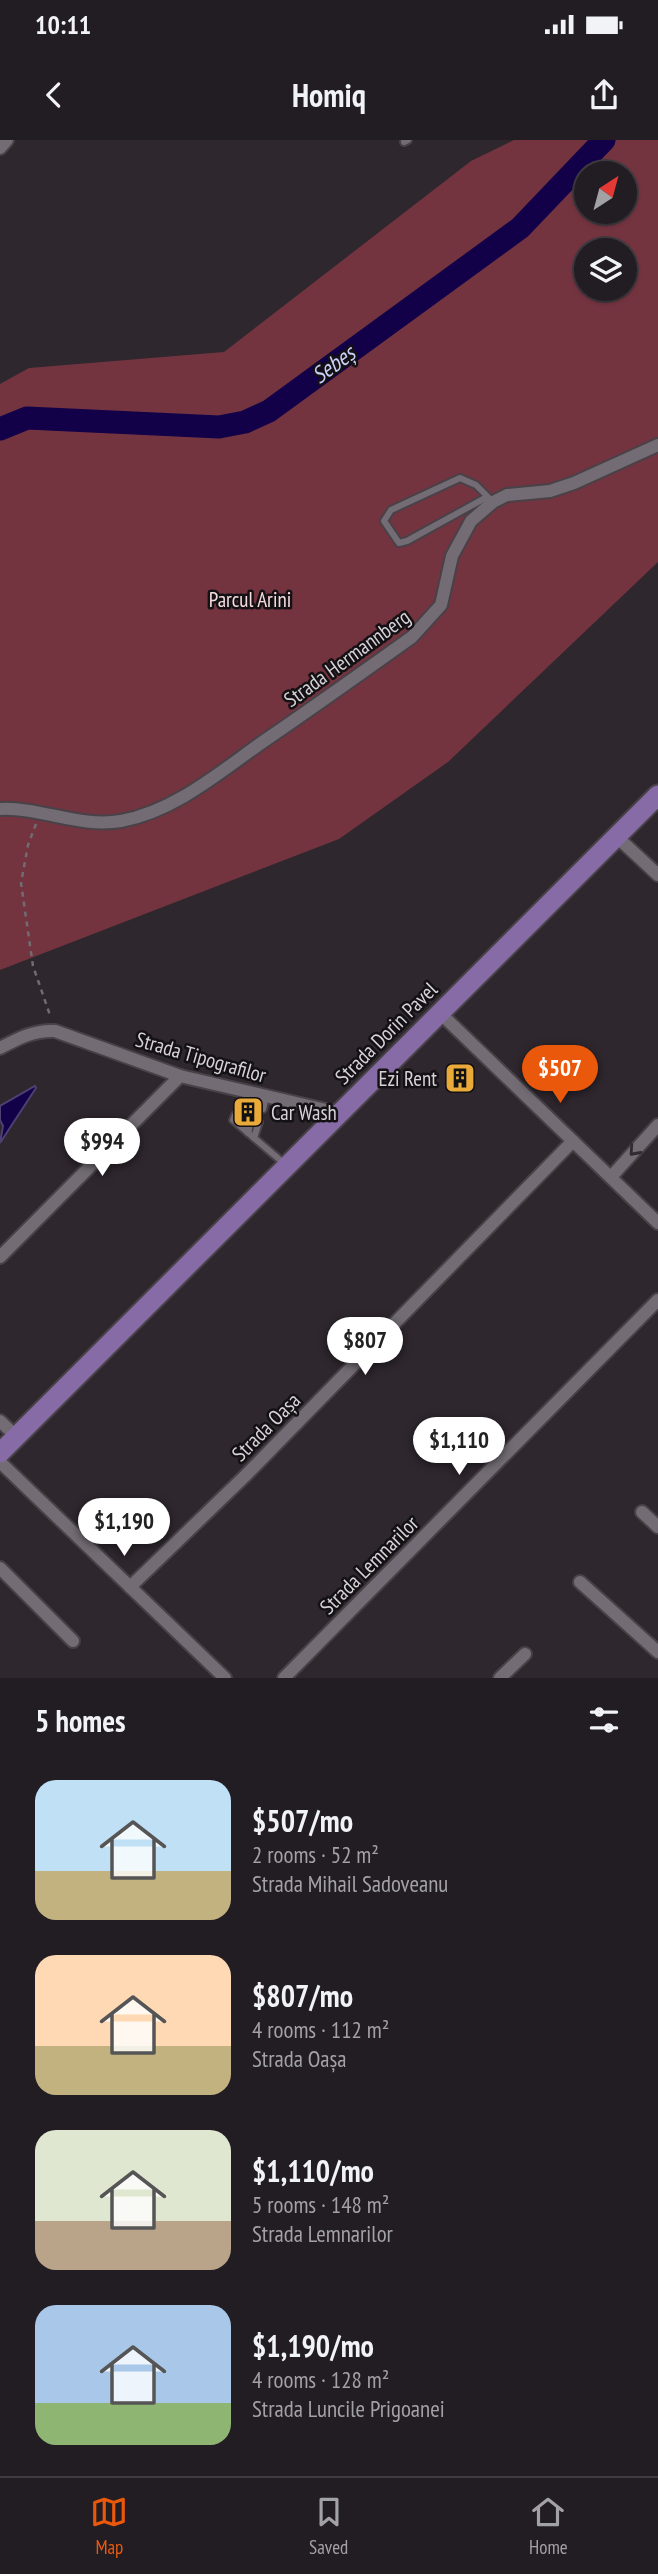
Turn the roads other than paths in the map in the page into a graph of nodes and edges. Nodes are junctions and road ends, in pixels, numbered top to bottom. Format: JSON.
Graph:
{"nodes":[{"id":1,"x":7,"y":140,"type":"edge"},
{"id":2,"x":0,"y":148,"type":"edge"},
{"id":3,"x":658,"y":445,"type":"edge"},
{"id":4,"x":490,"y":500,"type":"junction"},
{"id":5,"x":658,"y":795,"type":"edge"},
{"id":6,"x":0,"y":809,"type":"edge"},
{"id":7,"x":616,"y":836,"type":"junction"},
{"id":8,"x":658,"y":875,"type":"edge"},
{"id":9,"x":439,"y":1012,"type":"junction"},
{"id":10,"x":0,"y":1048,"type":"edge"},
{"id":11,"x":180,"y":1076,"type":"junction"},
{"id":12,"x":339,"y":1113,"type":"junction"},
{"id":13,"x":234,"y":1115,"type":"dead end"},
{"id":14,"x":243,"y":1117,"type":"dead end"},
{"id":15,"x":658,"y":1125,"type":"edge"},
{"id":16,"x":240,"y":1126,"type":"junction"},
{"id":17,"x":248,"y":1133,"type":"junction"},
{"id":18,"x":254,"y":1138,"type":"junction"},
{"id":19,"x":573,"y":1141,"type":"junction"},
{"id":20,"x":287,"y":1166,"type":"junction"},
{"id":21,"x":611,"y":1177,"type":"junction"},
{"id":22,"x":658,"y":1223,"type":"edge"},
{"id":23,"x":0,"y":1257,"type":"edge"},
{"id":24,"x":658,"y":1300,"type":"edge"},
{"id":25,"x":0,"y":1421,"type":"edge"},
{"id":26,"x":17,"y":1437,"type":"junction"},
{"id":27,"x":0,"y":1454,"type":"edge"},
{"id":28,"x":0,"y":1462,"type":"edge"},
{"id":29,"x":642,"y":1512,"type":"dead end"},
{"id":30,"x":658,"y":1527,"type":"edge"},
{"id":31,"x":0,"y":1568,"type":"edge"},
{"id":32,"x":580,"y":1582,"type":"dead end"},
{"id":33,"x":130,"y":1587,"type":"junction"},
{"id":34,"x":73,"y":1641,"type":"dead end"},
{"id":35,"x":658,"y":1652,"type":"edge"},
{"id":36,"x":525,"y":1654,"type":"dead end"},
{"id":37,"x":225,"y":1678,"type":"edge"},
{"id":38,"x":284,"y":1678,"type":"edge"},
{"id":39,"x":500,"y":1678,"type":"edge"}],
"edges":[{"from":1,"to":2,"type":"street"},
{"from":3,"to":4,"type":"street","name":"Strada Hermannberg"},
{"from":4,"to":4,"type":"lane"},
{"from":4,"to":6,"type":"street","name":"Strada Hermannberg"},
{"from":5,"to":7,"type":"main road","name":"Strada Dorin Pavel"},
{"from":7,"to":8,"type":"street"},
{"from":7,"to":9,"type":"main road","name":"Strada Dorin Pavel"},
{"from":9,"to":12,"type":"main road","name":"Strada Dorin Pavel"},
{"from":9,"to":19,"type":"street"},
{"from":10,"to":11,"type":"street","name":"Strada Tipografilor"},
{"from":11,"to":12,"type":"street","name":"Strada Tipografilor"},
{"from":11,"to":23,"type":"street"},
{"from":12,"to":20,"type":"main road","name":"Strada Dorin Pavel"},
{"from":13,"to":16,"type":"lane"},
{"from":14,"to":16,"type":"lane"},
{"from":15,"to":21,"type":"street","one_way":true},
{"from":16,"to":17,"type":"lane"},
{"from":17,"to":18,"type":"lane"},
{"from":17,"to":18,"type":"lane"},
{"from":18,"to":20,"type":"lane"},
{"from":19,"to":21,"type":"street"},
{"from":19,"to":33,"type":"street","name":"Strada Oașa"},
{"from":20,"to":26,"type":"main road","name":"Strada Dorin Pavel"},
{"from":21,"to":22,"type":"street"},
{"from":24,"to":38,"type":"street","name":"Strada Lemnarilor"},
{"from":25,"to":26,"type":"street"},
{"from":26,"to":27,"type":"main road","name":"Strada Dorin Pavel"},
{"from":28,"to":33,"type":"street"},
{"from":29,"to":30,"type":"street"},
{"from":31,"to":34,"type":"street"},
{"from":32,"to":35,"type":"street"},
{"from":33,"to":37,"type":"street"},
{"from":36,"to":39,"type":"street"}]}
